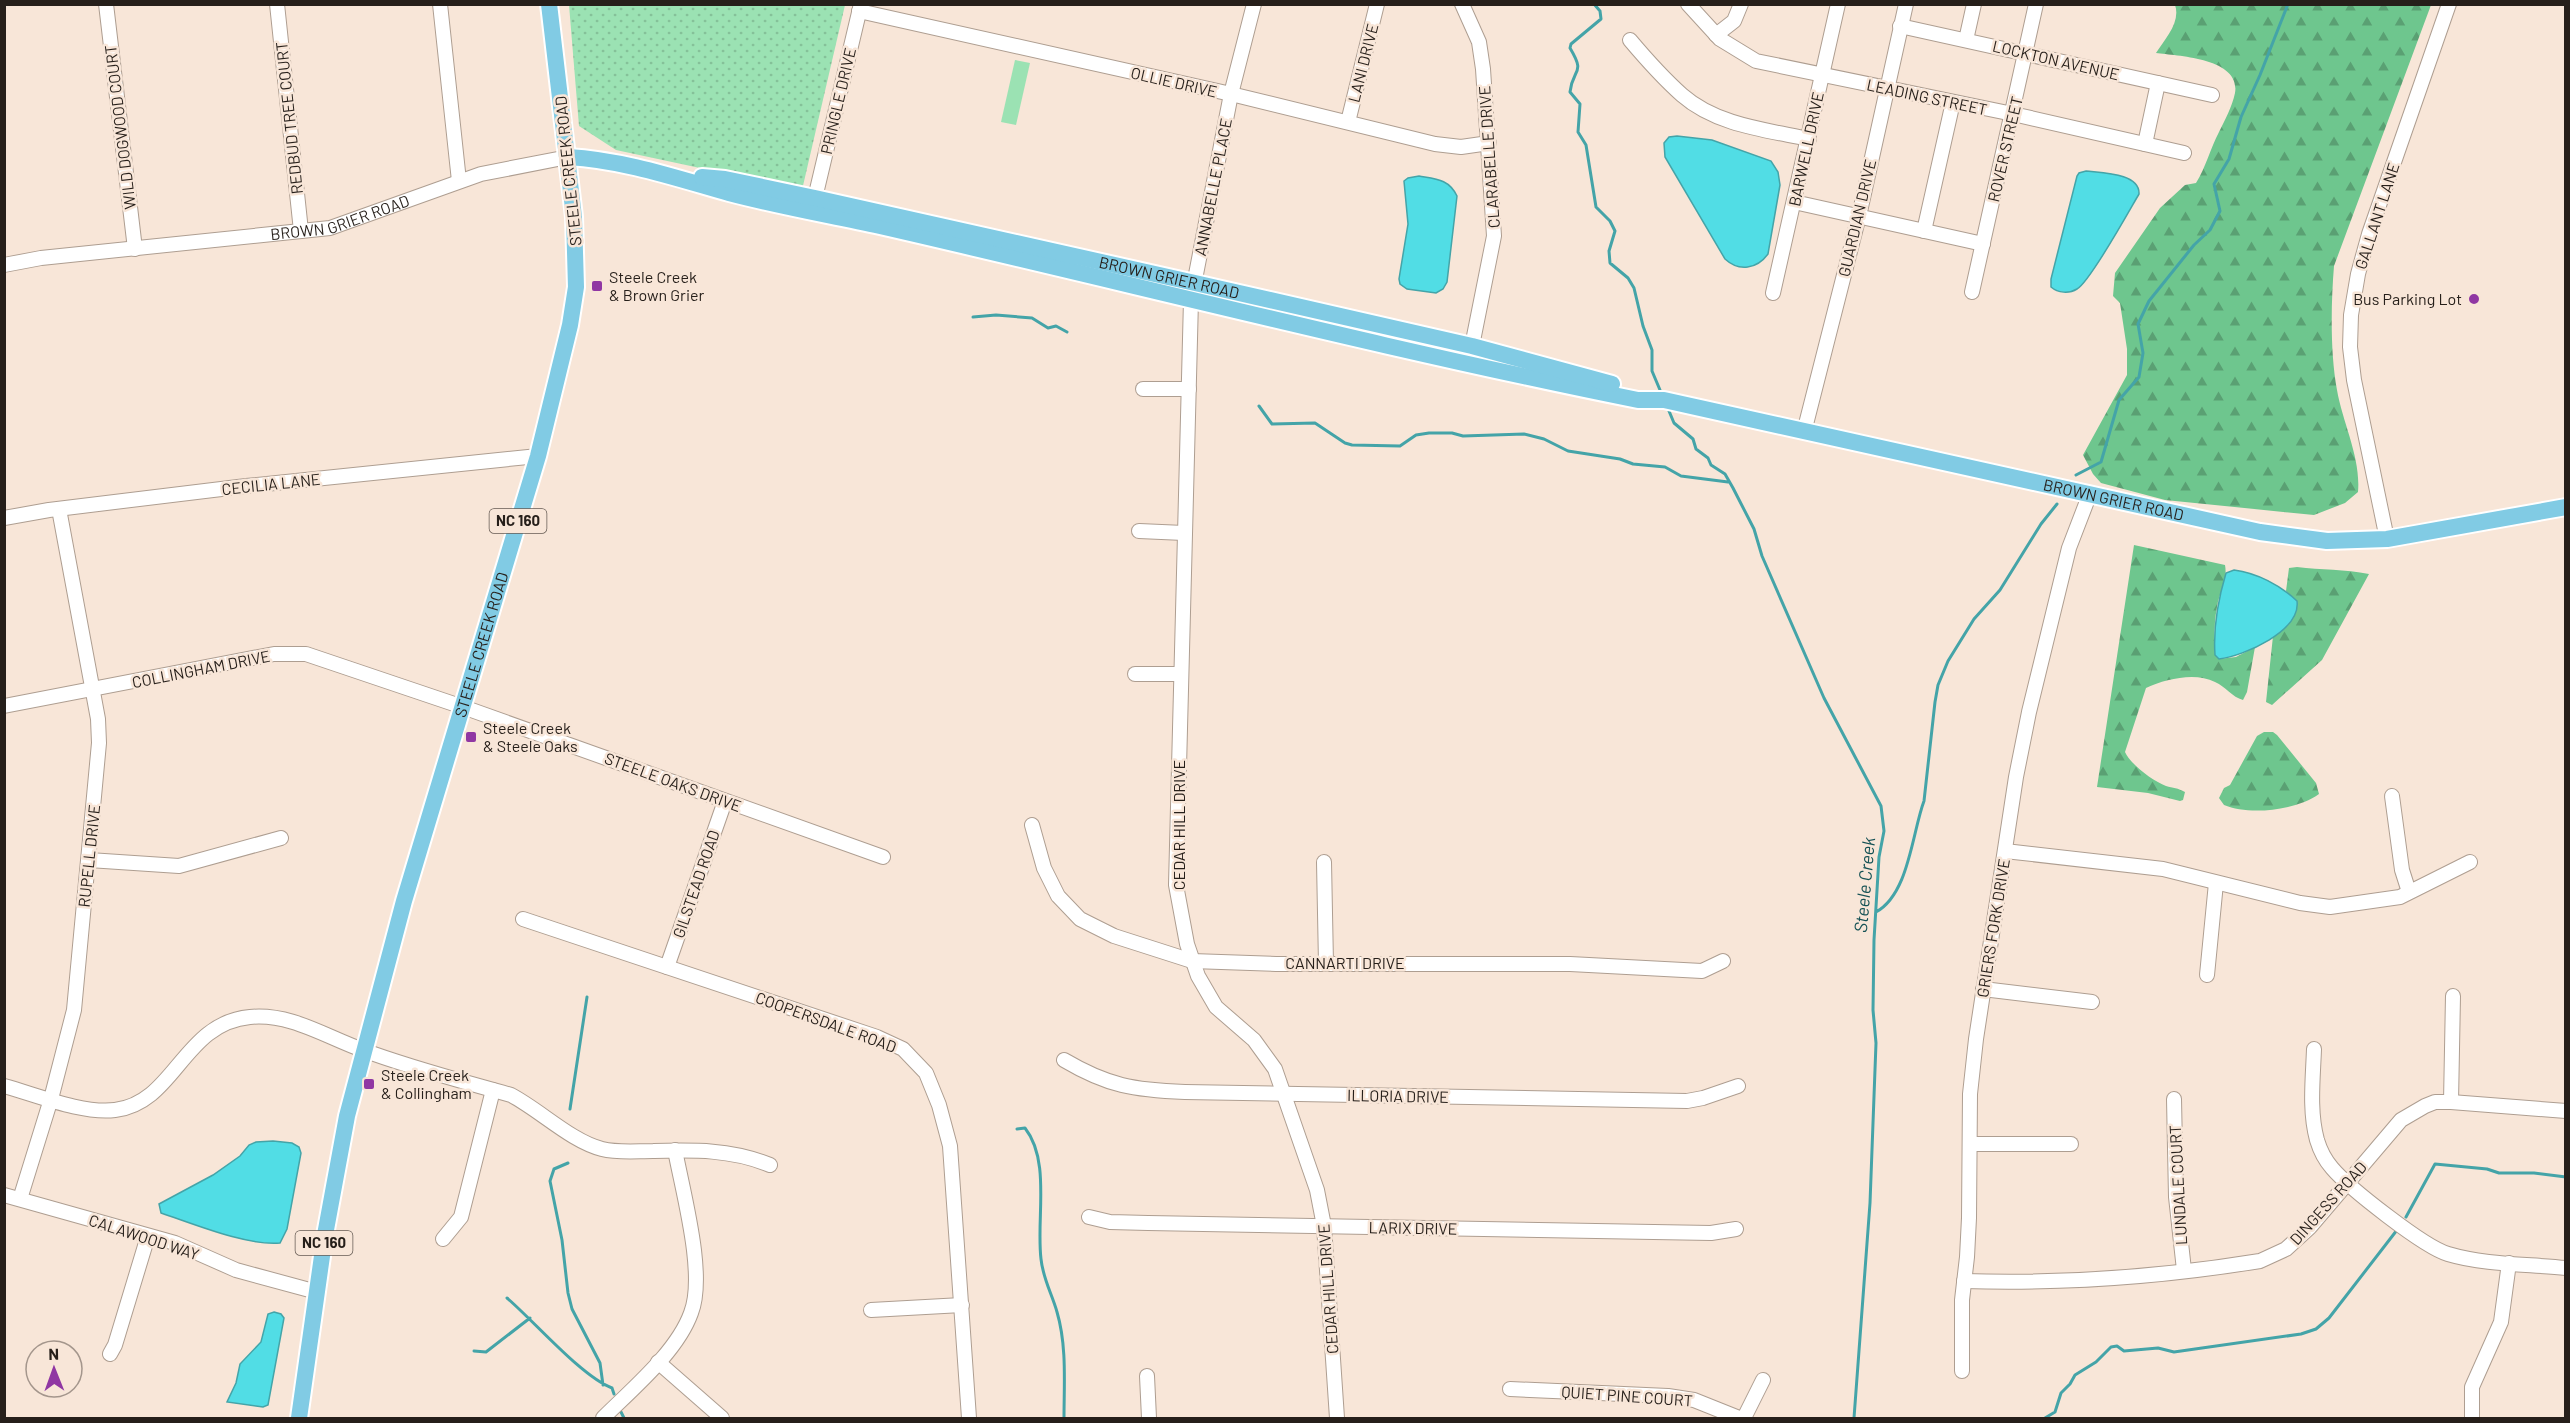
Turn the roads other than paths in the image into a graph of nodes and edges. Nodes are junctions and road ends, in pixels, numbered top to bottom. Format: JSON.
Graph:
{"nodes":[{"id":1,"x":106,"y":4,"type":"edge"},
{"id":2,"x":276,"y":4,"type":"edge"},
{"id":3,"x":440,"y":4,"type":"edge"},
{"id":4,"x":549,"y":4,"type":"edge"},
{"id":5,"x":1254,"y":4,"type":"edge"},
{"id":6,"x":1377,"y":4,"type":"edge"},
{"id":7,"x":1462,"y":4,"type":"edge"},
{"id":8,"x":1688,"y":4,"type":"edge"},
{"id":9,"x":1741,"y":4,"type":"edge"},
{"id":10,"x":1838,"y":4,"type":"edge"},
{"id":11,"x":1906,"y":4,"type":"edge"},
{"id":12,"x":1974,"y":4,"type":"edge"},
{"id":13,"x":2036,"y":4,"type":"edge"},
{"id":14,"x":2449,"y":4,"type":"edge"},
{"id":15,"x":860,"y":8,"type":"edge"},
{"id":16,"x":1900,"y":26,"type":"junction"},
{"id":17,"x":1716,"y":35,"type":"junction"},
{"id":18,"x":1630,"y":40,"type":"dead end"},
{"id":19,"x":1966,"y":40,"type":"junction"},
{"id":20,"x":2026,"y":54,"type":"junction"},
{"id":21,"x":1822,"y":75,"type":"junction"},
{"id":22,"x":2158,"y":83,"type":"junction"},
{"id":23,"x":1886,"y":88,"type":"junction"},
{"id":24,"x":1231,"y":94,"type":"junction"},
{"id":25,"x":2212,"y":95,"type":"dead end"},
{"id":26,"x":1953,"y":102,"type":"junction"},
{"id":27,"x":2013,"y":114,"type":"junction"},
{"id":28,"x":1348,"y":122,"type":"junction"},
{"id":29,"x":1809,"y":139,"type":"junction"},
{"id":30,"x":1489,"y":143,"type":"junction"},
{"id":31,"x":2145,"y":144,"type":"junction"},
{"id":32,"x":2184,"y":153,"type":"dead end"},
{"id":33,"x":568,"y":157,"type":"junction"},
{"id":34,"x":670,"y":175,"type":"junction"},
{"id":35,"x":459,"y":181,"type":"junction"},
{"id":36,"x":815,"y":198,"type":"junction"},
{"id":37,"x":1794,"y":202,"type":"junction"},
{"id":38,"x":1858,"y":216,"type":"junction"},
{"id":39,"x":301,"y":231,"type":"junction"},
{"id":40,"x":1924,"y":231,"type":"junction"},
{"id":41,"x":1983,"y":244,"type":"junction"},
{"id":42,"x":135,"y":249,"type":"junction"},
{"id":43,"x":4,"y":265,"type":"edge"},
{"id":44,"x":1195,"y":283,"type":"junction"},
{"id":45,"x":1972,"y":292,"type":"dead end"},
{"id":46,"x":1773,"y":293,"type":"dead end"},
{"id":47,"x":1191,"y":300,"type":"junction"},
{"id":48,"x":1318,"y":330,"type":"junction"},
{"id":49,"x":1472,"y":346,"type":"junction"},
{"id":50,"x":1143,"y":389,"type":"dead end"},
{"id":51,"x":1189,"y":389,"type":"junction"},
{"id":52,"x":1664,"y":400,"type":"junction"},
{"id":53,"x":1804,"y":432,"type":"junction"},
{"id":54,"x":538,"y":456,"type":"junction"},
{"id":55,"x":2089,"y":496,"type":"junction"},
{"id":56,"x":2565,"y":507,"type":"edge"},
{"id":57,"x":59,"y":508,"type":"junction"},
{"id":58,"x":4,"y":518,"type":"edge"},
{"id":59,"x":1139,"y":531,"type":"dead end"},
{"id":60,"x":1184,"y":534,"type":"junction"},
{"id":61,"x":2387,"y":539,"type":"junction"},
{"id":62,"x":1135,"y":674,"type":"dead end"},
{"id":63,"x":1180,"y":674,"type":"junction"},
{"id":64,"x":93,"y":690,"type":"junction"},
{"id":65,"x":4,"y":706,"type":"edge"},
{"id":66,"x":463,"y":707,"type":"junction"},
{"id":67,"x":2392,"y":796,"type":"dead end"},
{"id":68,"x":725,"y":801,"type":"junction"},
{"id":69,"x":1032,"y":825,"type":"dead end"},
{"id":70,"x":281,"y":838,"type":"dead end"},
{"id":71,"x":2006,"y":851,"type":"junction"},
{"id":72,"x":883,"y":857,"type":"dead end"},
{"id":73,"x":89,"y":860,"type":"junction"},
{"id":74,"x":1324,"y":862,"type":"dead end"},
{"id":75,"x":2470,"y":862,"type":"dead end"},
{"id":76,"x":2216,"y":883,"type":"junction"},
{"id":77,"x":2409,"y":892,"type":"junction"},
{"id":78,"x":523,"y":919,"type":"dead end"},
{"id":79,"x":1192,"y":961,"type":"junction"},
{"id":80,"x":1723,"y":962,"type":"dead end"},
{"id":81,"x":1326,"y":964,"type":"junction"},
{"id":82,"x":667,"y":967,"type":"junction"},
{"id":83,"x":2207,"y":975,"type":"dead end"},
{"id":84,"x":1983,"y":988,"type":"junction"},
{"id":85,"x":2453,"y":996,"type":"dead end"},
{"id":86,"x":2092,"y":1002,"type":"dead end"},
{"id":87,"x":2314,"y":1049,"type":"dead end"},
{"id":88,"x":363,"y":1051,"type":"junction"},
{"id":89,"x":1064,"y":1060,"type":"dead end"},
{"id":90,"x":4,"y":1086,"type":"edge"},
{"id":91,"x":1738,"y":1086,"type":"dead end"},
{"id":92,"x":493,"y":1090,"type":"junction"},
{"id":93,"x":1284,"y":1094,"type":"junction"},
{"id":94,"x":51,"y":1099,"type":"junction"},
{"id":95,"x":2174,"y":1100,"type":"dead end"},
{"id":96,"x":2451,"y":1102,"type":"junction"},
{"id":97,"x":2565,"y":1112,"type":"edge"},
{"id":98,"x":1970,"y":1144,"type":"junction"},
{"id":99,"x":2071,"y":1144,"type":"dead end"},
{"id":100,"x":675,"y":1150,"type":"junction"},
{"id":101,"x":770,"y":1165,"type":"dead end"},
{"id":102,"x":2348,"y":1183,"type":"junction"},
{"id":103,"x":4,"y":1195,"type":"edge"},
{"id":104,"x":20,"y":1199,"type":"junction"},
{"id":105,"x":1089,"y":1217,"type":"dead end"},
{"id":106,"x":1324,"y":1226,"type":"junction"},
{"id":107,"x":1736,"y":1229,"type":"dead end"},
{"id":108,"x":148,"y":1236,"type":"junction"},
{"id":109,"x":443,"y":1239,"type":"dead end"},
{"id":110,"x":2509,"y":1263,"type":"junction"},
{"id":111,"x":2565,"y":1268,"type":"edge"},
{"id":112,"x":2184,"y":1270,"type":"junction"},
{"id":113,"x":1964,"y":1281,"type":"junction"},
{"id":114,"x":317,"y":1292,"type":"junction"},
{"id":115,"x":962,"y":1305,"type":"junction"},
{"id":116,"x":871,"y":1310,"type":"dead end"},
{"id":117,"x":110,"y":1354,"type":"dead end"},
{"id":118,"x":658,"y":1362,"type":"junction"},
{"id":119,"x":1962,"y":1371,"type":"dead end"},
{"id":120,"x":1147,"y":1376,"type":"dead end"},
{"id":121,"x":1763,"y":1380,"type":"dead end"},
{"id":122,"x":1510,"y":1389,"type":"dead end"},
{"id":123,"x":299,"y":1419,"type":"edge"},
{"id":124,"x":603,"y":1419,"type":"edge"},
{"id":125,"x":722,"y":1419,"type":"edge"},
{"id":126,"x":969,"y":1419,"type":"edge"},
{"id":127,"x":1149,"y":1419,"type":"edge"},
{"id":128,"x":1337,"y":1419,"type":"edge"},
{"id":129,"x":1742,"y":1419,"type":"edge"},
{"id":130,"x":2472,"y":1419,"type":"edge"}],
"edges":[{"from":1,"to":42,"type":"street","name":"WILD DOGWOOD COURT"},
{"from":2,"to":39,"type":"street","name":"REDBUD TREE COURT"},
{"from":3,"to":35,"type":"street"},
{"from":4,"to":33,"type":"main road","name":"STEELE CREEK ROAD","number":"NC 160"},
{"from":5,"to":24,"type":"street","name":"ANNABELLE PLACE"},
{"from":6,"to":28,"type":"street","name":"LANI DRIVE"},
{"from":7,"to":30,"type":"street","name":"CLARABELLE DRIVE"},
{"from":8,"to":17,"type":"street","name":"LEADING STREET"},
{"from":9,"to":17,"type":"street"},
{"from":10,"to":21,"type":"street","name":"BARWELL DRIVE"},
{"from":11,"to":16,"type":"street","name":"GUARDIAN DRIVE"},
{"from":12,"to":19,"type":"street"},
{"from":13,"to":20,"type":"street","name":"ROVER STREET"},
{"from":14,"to":61,"type":"street","name":"GALLANT LANE"},
{"from":15,"to":24,"type":"street","name":"OLLIE DRIVE"},
{"from":15,"to":36,"type":"street","name":"PRINGLE DRIVE"},
{"from":16,"to":19,"type":"street","name":"LOCKTON AVENUE"},
{"from":16,"to":23,"type":"street","name":"GUARDIAN DRIVE"},
{"from":17,"to":21,"type":"street","name":"LEADING STREET"},
{"from":18,"to":29,"type":"street"},
{"from":19,"to":20,"type":"street","name":"LOCKTON AVENUE"},
{"from":20,"to":22,"type":"street","name":"LOCKTON AVENUE"},
{"from":20,"to":27,"type":"street","name":"ROVER STREET"},
{"from":21,"to":23,"type":"street","name":"LEADING STREET"},
{"from":21,"to":29,"type":"street","name":"BARWELL DRIVE"},
{"from":22,"to":25,"type":"street","name":"LOCKTON AVENUE"},
{"from":22,"to":31,"type":"street"},
{"from":23,"to":26,"type":"street","name":"LEADING STREET"},
{"from":23,"to":38,"type":"street","name":"GUARDIAN DRIVE"},
{"from":24,"to":28,"type":"street","name":"OLLIE DRIVE"},
{"from":24,"to":44,"type":"street","name":"ANNABELLE PLACE"},
{"from":26,"to":27,"type":"street","name":"LEADING STREET"},
{"from":26,"to":40,"type":"street"},
{"from":27,"to":31,"type":"street","name":"LEADING STREET"},
{"from":27,"to":41,"type":"street","name":"ROVER STREET"},
{"from":28,"to":30,"type":"street","name":"OLLIE DRIVE"},
{"from":29,"to":37,"type":"street","name":"BARWELL DRIVE"},
{"from":30,"to":49,"type":"street","name":"CLARABELLE DRIVE"},
{"from":31,"to":32,"type":"street","name":"LEADING STREET"},
{"from":33,"to":34,"type":"main road","name":"BROWN GRIER ROAD"},
{"from":33,"to":35,"type":"street","name":"BROWN GRIER ROAD"},
{"from":33,"to":54,"type":"main road","name":"STEELE CREEK ROAD","number":"NC 160"},
{"from":34,"to":36,"type":"main road","name":"BROWN GRIER ROAD"},
{"from":34,"to":47,"type":"main road","name":"BROWN GRIER ROAD"},
{"from":35,"to":39,"type":"street","name":"BROWN GRIER ROAD"},
{"from":36,"to":44,"type":"main road","name":"BROWN GRIER ROAD"},
{"from":37,"to":38,"type":"street"},
{"from":37,"to":46,"type":"street","name":"BARWELL DRIVE"},
{"from":38,"to":40,"type":"street"},
{"from":38,"to":53,"type":"street","name":"GUARDIAN DRIVE"},
{"from":39,"to":42,"type":"street","name":"BROWN GRIER ROAD"},
{"from":40,"to":41,"type":"street"},
{"from":41,"to":45,"type":"street","name":"ROVER STREET"},
{"from":42,"to":43,"type":"street","name":"BROWN GRIER ROAD"},
{"from":44,"to":47,"type":"street","name":"ANNABELLE PLACE"},
{"from":44,"to":49,"type":"main road","name":"BROWN GRIER ROAD"},
{"from":47,"to":48,"type":"main road","name":"BROWN GRIER ROAD"},
{"from":47,"to":51,"type":"street","name":"CEDAR HILL DRIVE"},
{"from":48,"to":49,"type":"main road"},
{"from":48,"to":52,"type":"main road","name":"BROWN GRIER ROAD"},
{"from":49,"to":52,"type":"main road","name":"BROWN GRIER ROAD"},
{"from":50,"to":51,"type":"street"},
{"from":51,"to":60,"type":"street","name":"CEDAR HILL DRIVE"},
{"from":52,"to":53,"type":"main road","name":"BROWN GRIER ROAD"},
{"from":53,"to":55,"type":"main road","name":"BROWN GRIER ROAD"},
{"from":54,"to":57,"type":"street","name":"CECILIA LANE"},
{"from":54,"to":66,"type":"main road","name":"STEELE CREEK ROAD","number":"NC 160"},
{"from":55,"to":61,"type":"main road","name":"BROWN GRIER ROAD"},
{"from":55,"to":71,"type":"street","name":"GRIERS FORK DRIVE"},
{"from":56,"to":61,"type":"main road","name":"BROWN GRIER ROAD"},
{"from":57,"to":58,"type":"street","name":"CECILIA LANE"},
{"from":57,"to":64,"type":"street","name":"RUPELL DRIVE"},
{"from":59,"to":60,"type":"street"},
{"from":60,"to":63,"type":"street","name":"CEDAR HILL DRIVE"},
{"from":62,"to":63,"type":"street"},
{"from":63,"to":79,"type":"street","name":"CEDAR HILL DRIVE"},
{"from":64,"to":65,"type":"street","name":"COLLINGHAM DRIVE"},
{"from":64,"to":66,"type":"street","name":"COLLINGHAM DRIVE"},
{"from":64,"to":73,"type":"street","name":"RUPELL DRIVE"},
{"from":66,"to":68,"type":"street","name":"STEELE OAKS DRIVE"},
{"from":66,"to":88,"type":"main road","name":"STEELE CREEK ROAD","number":"NC 160"},
{"from":67,"to":77,"type":"street"},
{"from":68,"to":72,"type":"street","name":"STEELE OAKS DRIVE"},
{"from":68,"to":82,"type":"street","name":"GILSTEAD ROAD"},
{"from":69,"to":79,"type":"street","name":"CANNARTI DRIVE"},
{"from":70,"to":73,"type":"street"},
{"from":71,"to":76,"type":"street"},
{"from":71,"to":84,"type":"street","name":"GRIERS FORK DRIVE"},
{"from":73,"to":94,"type":"street","name":"RUPELL DRIVE"},
{"from":74,"to":81,"type":"street"},
{"from":75,"to":77,"type":"street"},
{"from":76,"to":77,"type":"street"},
{"from":76,"to":83,"type":"street"},
{"from":78,"to":82,"type":"street","name":"COOPERSDALE ROAD"},
{"from":79,"to":81,"type":"street","name":"CANNARTI DRIVE"},
{"from":79,"to":93,"type":"street","name":"CEDAR HILL DRIVE"},
{"from":80,"to":81,"type":"street","name":"CANNARTI DRIVE"},
{"from":82,"to":115,"type":"street","name":"COOPERSDALE ROAD"},
{"from":84,"to":86,"type":"street"},
{"from":84,"to":98,"type":"street","name":"GRIERS FORK DRIVE"},
{"from":85,"to":96,"type":"street"},
{"from":87,"to":102,"type":"street"},
{"from":88,"to":92,"type":"street"},
{"from":88,"to":94,"type":"street"},
{"from":88,"to":114,"type":"main road","name":"STEELE CREEK ROAD","number":"NC 160"},
{"from":89,"to":93,"type":"street","name":"ILLORIA DRIVE"},
{"from":90,"to":94,"type":"street"},
{"from":91,"to":93,"type":"street","name":"ILLORIA DRIVE"},
{"from":92,"to":100,"type":"street"},
{"from":92,"to":109,"type":"street"},
{"from":93,"to":106,"type":"street","name":"CEDAR HILL DRIVE"},
{"from":94,"to":104,"type":"street","name":"RUPELL DRIVE"},
{"from":95,"to":112,"type":"street","name":"LUNDALE COURT"},
{"from":96,"to":97,"type":"street","name":"DINGESS ROAD"},
{"from":96,"to":102,"type":"street","name":"DINGESS ROAD"},
{"from":98,"to":99,"type":"street"},
{"from":98,"to":113,"type":"street","name":"GRIERS FORK DRIVE"},
{"from":100,"to":101,"type":"street"},
{"from":100,"to":118,"type":"street"},
{"from":102,"to":110,"type":"street"},
{"from":102,"to":112,"type":"street","name":"DINGESS ROAD"},
{"from":103,"to":104,"type":"street","name":"CALAWOOD WAY"},
{"from":104,"to":108,"type":"street","name":"CALAWOOD WAY"},
{"from":105,"to":106,"type":"street","name":"LARIX DRIVE"},
{"from":106,"to":107,"type":"street","name":"LARIX DRIVE"},
{"from":106,"to":128,"type":"street","name":"CEDAR HILL DRIVE"},
{"from":108,"to":114,"type":"street","name":"CALAWOOD WAY"},
{"from":108,"to":117,"type":"street"},
{"from":110,"to":111,"type":"street"},
{"from":110,"to":130,"type":"street"},
{"from":112,"to":113,"type":"street","name":"DINGESS ROAD"},
{"from":113,"to":119,"type":"street","name":"GRIERS FORK DRIVE"},
{"from":114,"to":123,"type":"main road","name":"STEELE CREEK ROAD","number":"NC 160"},
{"from":115,"to":116,"type":"street"},
{"from":115,"to":126,"type":"street","name":"COOPERSDALE ROAD"},
{"from":118,"to":124,"type":"street"},
{"from":118,"to":125,"type":"street"},
{"from":120,"to":127,"type":"street"},
{"from":121,"to":129,"type":"street"},
{"from":122,"to":129,"type":"street","name":"QUIET PINE COURT"}]}
